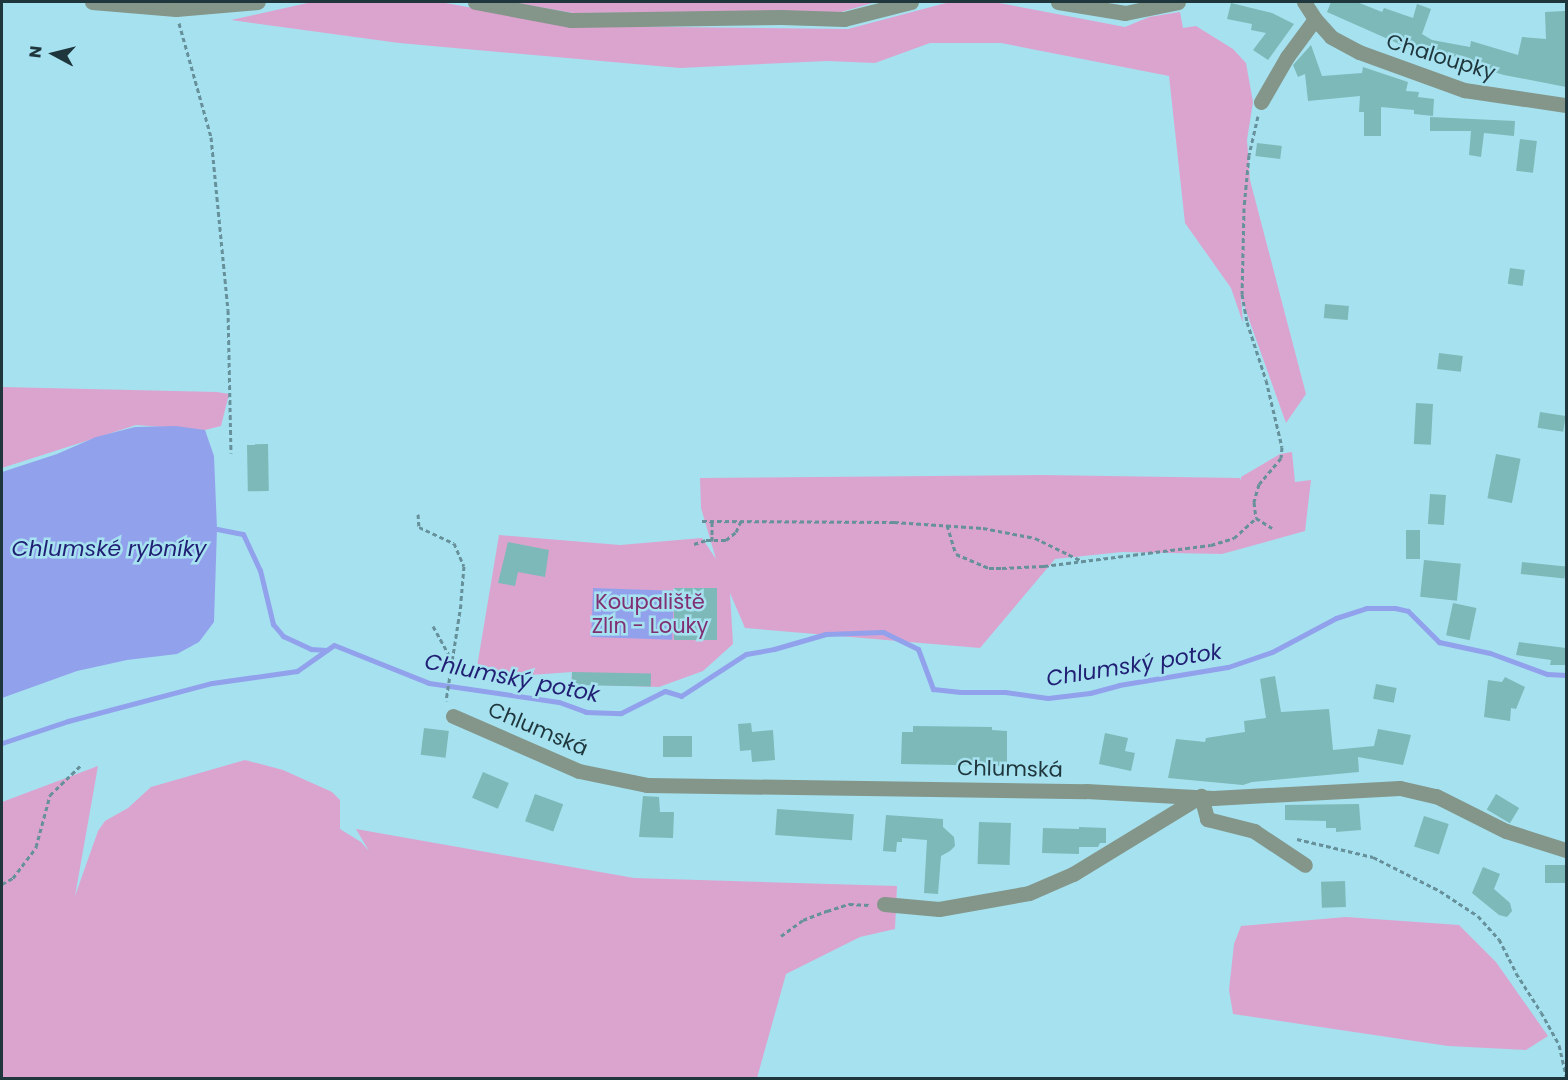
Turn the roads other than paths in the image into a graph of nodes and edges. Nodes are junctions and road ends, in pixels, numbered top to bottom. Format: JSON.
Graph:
{"nodes":[{"id":1,"x":92,"y":2,"type":"edge"},
{"id":2,"x":258,"y":2,"type":"edge"},
{"id":3,"x":475,"y":2,"type":"edge"},
{"id":4,"x":911,"y":2,"type":"edge"},
{"id":5,"x":1058,"y":2,"type":"edge"},
{"id":6,"x":1178,"y":2,"type":"edge"},
{"id":7,"x":1304,"y":2,"type":"edge"},
{"id":8,"x":1315,"y":19,"type":"junction"},
{"id":9,"x":1261,"y":102,"type":"road end"},
{"id":10,"x":1566,"y":105,"type":"edge"},
{"id":11,"x":453,"y":716,"type":"dead end"},
{"id":12,"x":1201,"y":796,"type":"junction"},
{"id":13,"x":1566,"y":850,"type":"edge"},
{"id":14,"x":1305,"y":865,"type":"dead end"},
{"id":15,"x":884,"y":904,"type":"road end"}],
"edges":[{"from":1,"to":2,"type":"street"},
{"from":3,"to":4,"type":"street"},
{"from":5,"to":6,"type":"street"},
{"from":7,"to":8,"type":"street","name":"Chaloupky"},
{"from":8,"to":9,"type":"street"},
{"from":8,"to":10,"type":"street","name":"Chaloupky"},
{"from":11,"to":12,"type":"street","name":"Chlumská"},
{"from":12,"to":13,"type":"street","name":"Chlumská"},
{"from":12,"to":14,"type":"street"},
{"from":12,"to":15,"type":"street"}]}
